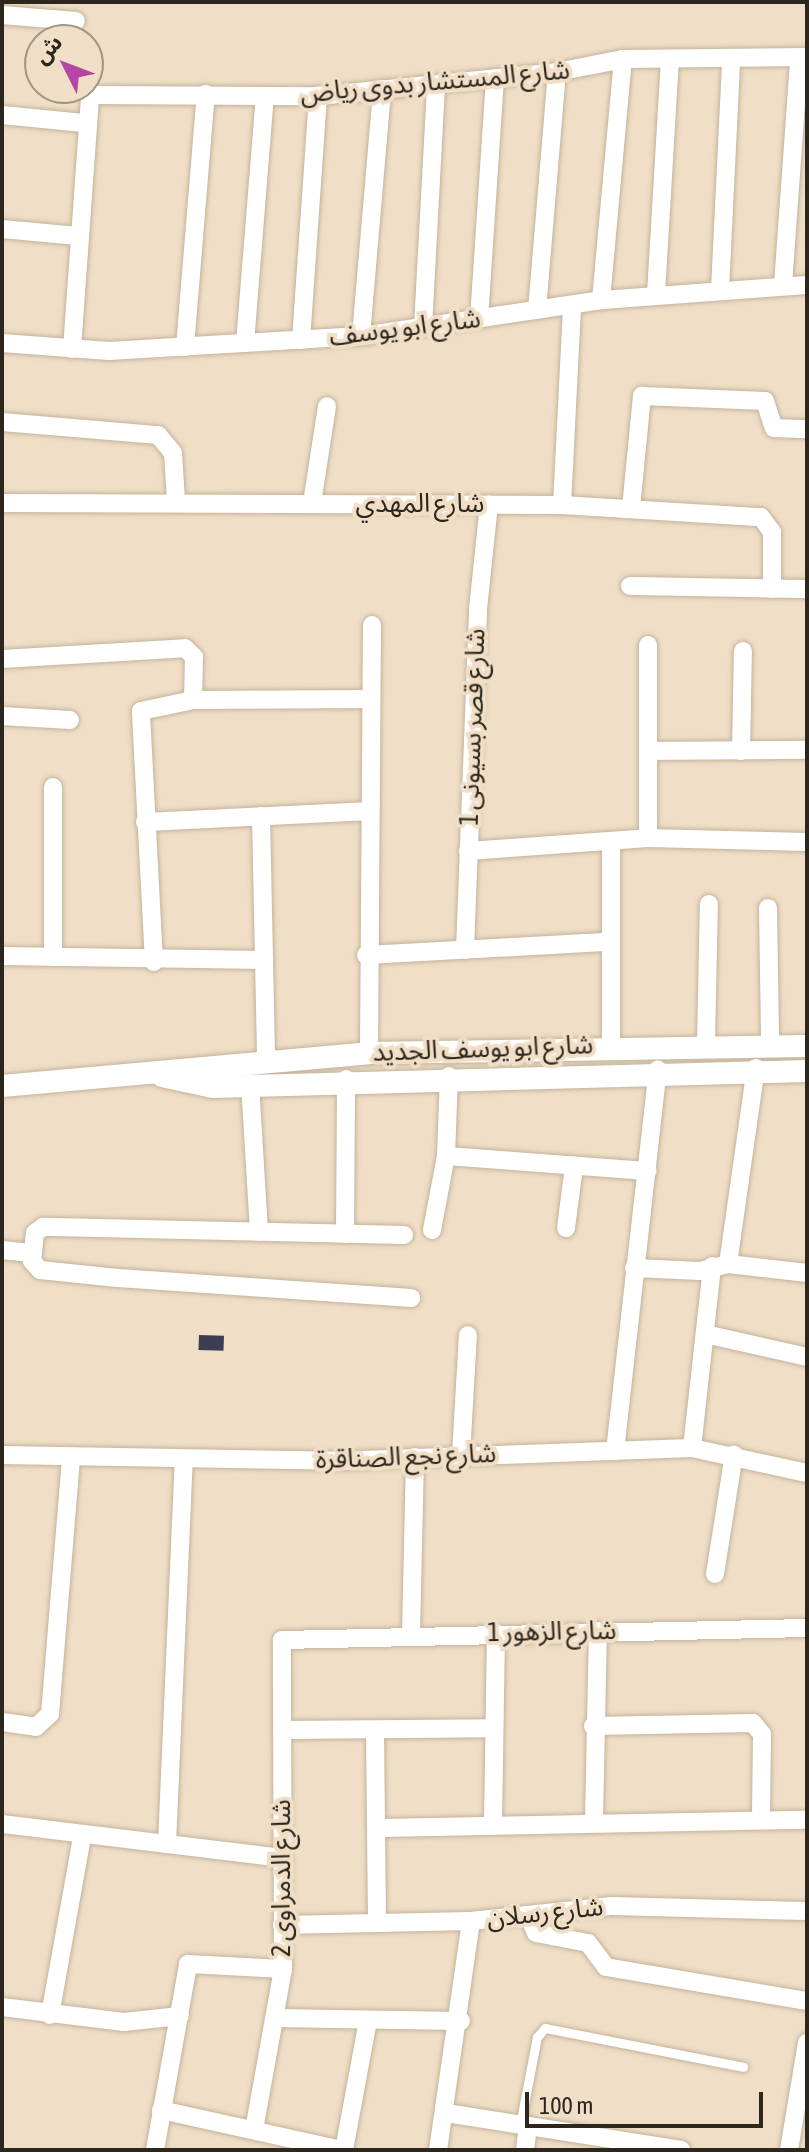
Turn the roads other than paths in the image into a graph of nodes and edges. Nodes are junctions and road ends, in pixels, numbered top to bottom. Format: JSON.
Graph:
{"nodes":[{"id":1,"x":2,"y":15,"type":"edge"},
{"id":2,"x":76,"y":21,"type":"dead end"},
{"id":3,"x":803,"y":58,"type":"edge"},
{"id":4,"x":623,"y":59,"type":"junction"},
{"id":5,"x":670,"y":60,"type":"junction"},
{"id":6,"x":731,"y":61,"type":"junction"},
{"id":7,"x":557,"y":72,"type":"junction"},
{"id":8,"x":495,"y":79,"type":"junction"},
{"id":9,"x":436,"y":85,"type":"junction"},
{"id":10,"x":382,"y":89,"type":"junction"},
{"id":11,"x":206,"y":94,"type":"junction"},
{"id":12,"x":318,"y":96,"type":"junction"},
{"id":13,"x":265,"y":97,"type":"junction"},
{"id":14,"x":801,"y":111,"type":"edge"},
{"id":15,"x":2,"y":115,"type":"edge"},
{"id":16,"x":84,"y":123,"type":"junction"},
{"id":17,"x":2,"y":229,"type":"edge"},
{"id":18,"x":78,"y":236,"type":"junction"},
{"id":19,"x":783,"y":285,"type":"junction"},
{"id":20,"x":807,"y":285,"type":"edge"},
{"id":21,"x":720,"y":289,"type":"junction"},
{"id":22,"x":656,"y":294,"type":"junction"},
{"id":23,"x":601,"y":300,"type":"junction"},
{"id":24,"x":572,"y":305,"type":"junction"},
{"id":25,"x":537,"y":310,"type":"junction"},
{"id":26,"x":479,"y":319,"type":"junction"},
{"id":27,"x":423,"y":327,"type":"junction"},
{"id":28,"x":361,"y":336,"type":"junction"},
{"id":29,"x":301,"y":340,"type":"junction"},
{"id":30,"x":2,"y":343,"type":"edge"},
{"id":31,"x":245,"y":343,"type":"junction"},
{"id":32,"x":185,"y":347,"type":"junction"},
{"id":33,"x":72,"y":349,"type":"junction"},
{"id":34,"x":327,"y":406,"type":"dead end"},
{"id":35,"x":2,"y":422,"type":"edge"},
{"id":36,"x":807,"y":429,"type":"edge"},
{"id":37,"x":176,"y":501,"type":"junction"},
{"id":38,"x":2,"y":503,"type":"edge"},
{"id":39,"x":312,"y":503,"type":"junction"},
{"id":40,"x":489,"y":505,"type":"junction"},
{"id":41,"x":562,"y":505,"type":"junction"},
{"id":42,"x":631,"y":508,"type":"junction"},
{"id":43,"x":630,"y":586,"type":"dead end"},
{"id":44,"x":772,"y":589,"type":"junction"},
{"id":45,"x":807,"y":589,"type":"edge"},
{"id":46,"x":372,"y":625,"type":"dead end"},
{"id":47,"x":648,"y":645,"type":"dead end"},
{"id":48,"x":743,"y":651,"type":"dead end"},
{"id":49,"x":2,"y":659,"type":"edge"},
{"id":50,"x":370,"y":699,"type":"junction"},
{"id":51,"x":193,"y":700,"type":"junction"},
{"id":52,"x":2,"y":716,"type":"edge"},
{"id":53,"x":70,"y":720,"type":"dead end"},
{"id":54,"x":807,"y":750,"type":"edge"},
{"id":55,"x":648,"y":751,"type":"junction"},
{"id":56,"x":741,"y":751,"type":"junction"},
{"id":57,"x":53,"y":787,"type":"dead end"},
{"id":58,"x":367,"y":811,"type":"junction"},
{"id":59,"x":261,"y":816,"type":"junction"},
{"id":60,"x":145,"y":822,"type":"junction"},
{"id":61,"x":648,"y":838,"type":"junction"},
{"id":62,"x":807,"y":842,"type":"edge"},
{"id":63,"x":611,"y":845,"type":"junction"},
{"id":64,"x":468,"y":851,"type":"junction"},
{"id":65,"x":709,"y":904,"type":"dead end"},
{"id":66,"x":768,"y":908,"type":"dead end"},
{"id":67,"x":609,"y":942,"type":"junction"},
{"id":68,"x":465,"y":950,"type":"junction"},
{"id":69,"x":366,"y":955,"type":"junction"},
{"id":70,"x":2,"y":956,"type":"edge"},
{"id":71,"x":53,"y":957,"type":"junction"},
{"id":72,"x":264,"y":960,"type":"junction"},
{"id":73,"x":154,"y":962,"type":"junction"},
{"id":74,"x":706,"y":1042,"type":"junction"},
{"id":75,"x":770,"y":1042,"type":"junction"},
{"id":76,"x":611,"y":1045,"type":"junction"},
{"id":77,"x":807,"y":1046,"type":"edge"},
{"id":78,"x":369,"y":1053,"type":"junction"},
{"id":79,"x":266,"y":1059,"type":"junction"},
{"id":80,"x":232,"y":1061,"type":"junction"},
{"id":81,"x":756,"y":1068,"type":"junction"},
{"id":82,"x":658,"y":1069,"type":"junction"},
{"id":83,"x":807,"y":1071,"type":"edge"},
{"id":84,"x":162,"y":1076,"type":"junction"},
{"id":85,"x":449,"y":1076,"type":"junction"},
{"id":86,"x":346,"y":1079,"type":"junction"},
{"id":87,"x":240,"y":1085,"type":"junction"},
{"id":88,"x":2,"y":1086,"type":"edge"},
{"id":89,"x":446,"y":1156,"type":"junction"},
{"id":90,"x":574,"y":1166,"type":"junction"},
{"id":91,"x":647,"y":1171,"type":"junction"},
{"id":92,"x":566,"y":1228,"type":"dead end"},
{"id":93,"x":432,"y":1230,"type":"dead end"},
{"id":94,"x":259,"y":1232,"type":"junction"},
{"id":95,"x":345,"y":1234,"type":"junction"},
{"id":96,"x":404,"y":1235,"type":"dead end"},
{"id":97,"x":2,"y":1250,"type":"edge"},
{"id":98,"x":33,"y":1253,"type":"junction"},
{"id":99,"x":720,"y":1265,"type":"junction"},
{"id":100,"x":634,"y":1268,"type":"junction"},
{"id":101,"x":807,"y":1273,"type":"edge"},
{"id":102,"x":411,"y":1298,"type":"dead end"},
{"id":103,"x":705,"y":1334,"type":"junction"},
{"id":104,"x":468,"y":1335,"type":"dead end"},
{"id":105,"x":807,"y":1357,"type":"edge"},
{"id":106,"x":692,"y":1448,"type":"junction"},
{"id":107,"x":615,"y":1451,"type":"junction"},
{"id":108,"x":734,"y":1454,"type":"junction"},
{"id":109,"x":2,"y":1455,"type":"edge"},
{"id":110,"x":461,"y":1455,"type":"junction"},
{"id":111,"x":415,"y":1457,"type":"junction"},
{"id":112,"x":71,"y":1458,"type":"junction"},
{"id":113,"x":184,"y":1460,"type":"junction"},
{"id":114,"x":807,"y":1473,"type":"edge"},
{"id":115,"x":715,"y":1574,"type":"dead end"},
{"id":116,"x":807,"y":1628,"type":"edge"},
{"id":117,"x":598,"y":1631,"type":"junction"},
{"id":118,"x":496,"y":1633,"type":"junction"},
{"id":119,"x":411,"y":1634,"type":"junction"},
{"id":120,"x":297,"y":1635,"type":"joint"},
{"id":121,"x":2,"y":1722,"type":"edge"},
{"id":122,"x":593,"y":1726,"type":"junction"},
{"id":123,"x":494,"y":1728,"type":"junction"},
{"id":124,"x":282,"y":1730,"type":"junction"},
{"id":125,"x":375,"y":1730,"type":"junction"},
{"id":126,"x":594,"y":1819,"type":"junction"},
{"id":127,"x":761,"y":1820,"type":"junction"},
{"id":128,"x":807,"y":1820,"type":"edge"},
{"id":129,"x":493,"y":1823,"type":"junction"},
{"id":130,"x":2,"y":1824,"type":"edge"},
{"id":131,"x":377,"y":1828,"type":"junction"},
{"id":132,"x":82,"y":1837,"type":"junction"},
{"id":133,"x":167,"y":1844,"type":"junction"},
{"id":134,"x":282,"y":1858,"type":"junction"},
{"id":135,"x":807,"y":1911,"type":"edge"},
{"id":136,"x":529,"y":1917,"type":"junction"},
{"id":137,"x":377,"y":1921,"type":"junction"},
{"id":138,"x":471,"y":1921,"type":"junction"},
{"id":139,"x":282,"y":1925,"type":"junction"},
{"id":140,"x":283,"y":1969,"type":"junction"},
{"id":141,"x":807,"y":2001,"type":"edge"},
{"id":142,"x":2,"y":2007,"type":"edge"},
{"id":143,"x":50,"y":2015,"type":"junction"},
{"id":144,"x":180,"y":2016,"type":"junction"},
{"id":145,"x":274,"y":2018,"type":"junction"},
{"id":146,"x":368,"y":2020,"type":"junction"},
{"id":147,"x":461,"y":2021,"type":"junction"},
{"id":148,"x":807,"y":2042,"type":"edge"},
{"id":149,"x":743,"y":2067,"type":"dead end"},
{"id":150,"x":161,"y":2110,"type":"junction"},
{"id":151,"x":446,"y":2113,"type":"junction"},
{"id":152,"x":524,"y":2126,"type":"junction"},
{"id":153,"x":254,"y":2130,"type":"junction"},
{"id":154,"x":155,"y":2150,"type":"edge"},
{"id":155,"x":343,"y":2150,"type":"edge"},
{"id":156,"x":438,"y":2150,"type":"edge"},
{"id":157,"x":525,"y":2150,"type":"edge"},
{"id":158,"x":681,"y":2150,"type":"edge"},
{"id":159,"x":789,"y":2150,"type":"edge"}],
"edges":[{"from":1,"to":2,"type":"street"},
{"from":3,"to":6,"type":"street","name":"شارع المستشار بدوى رياض"},
{"from":3,"to":14,"type":"street"},
{"from":4,"to":5,"type":"street","name":"شارع المستشار بدوى رياض"},
{"from":4,"to":7,"type":"street","name":"شارع المستشار بدوى رياض"},
{"from":4,"to":23,"type":"street"},
{"from":5,"to":6,"type":"street","name":"شارع المستشار بدوى رياض"},
{"from":5,"to":22,"type":"street"},
{"from":6,"to":21,"type":"street"},
{"from":7,"to":8,"type":"street","name":"شارع المستشار بدوى رياض"},
{"from":7,"to":25,"type":"street"},
{"from":8,"to":9,"type":"street","name":"شارع المستشار بدوى رياض"},
{"from":8,"to":26,"type":"street"},
{"from":9,"to":10,"type":"street","name":"شارع المستشار بدوى رياض"},
{"from":9,"to":27,"type":"street"},
{"from":10,"to":12,"type":"street","name":"شارع المستشار بدوى رياض"},
{"from":10,"to":28,"type":"street"},
{"from":11,"to":13,"type":"street","name":"شارع المستشار بدوى رياض"},
{"from":11,"to":16,"type":"street","name":"شارع المستشار بدوى رياض"},
{"from":11,"to":32,"type":"street"},
{"from":12,"to":13,"type":"street","name":"شارع المستشار بدوى رياض"},
{"from":12,"to":29,"type":"street"},
{"from":13,"to":31,"type":"street"},
{"from":14,"to":19,"type":"street"},
{"from":15,"to":16,"type":"street"},
{"from":16,"to":18,"type":"street"},
{"from":17,"to":18,"type":"street"},
{"from":18,"to":33,"type":"street"},
{"from":19,"to":20,"type":"street","name":"شارع ابو يوسف"},
{"from":19,"to":21,"type":"street","name":"شارع ابو يوسف"},
{"from":21,"to":22,"type":"street","name":"شارع ابو يوسف"},
{"from":22,"to":23,"type":"street","name":"شارع ابو يوسف"},
{"from":23,"to":24,"type":"street","name":"شارع ابو يوسف"},
{"from":24,"to":25,"type":"street","name":"شارع ابو يوسف"},
{"from":24,"to":41,"type":"street"},
{"from":25,"to":26,"type":"street","name":"شارع ابو يوسف"},
{"from":26,"to":27,"type":"street","name":"شارع ابو يوسف"},
{"from":27,"to":28,"type":"street","name":"شارع ابو يوسف"},
{"from":28,"to":29,"type":"street","name":"شارع ابو يوسف"},
{"from":29,"to":31,"type":"street","name":"شارع ابو يوسف"},
{"from":30,"to":33,"type":"street","name":"شارع ابو يوسف"},
{"from":31,"to":32,"type":"street","name":"شارع ابو يوسف"},
{"from":32,"to":33,"type":"street","name":"شارع ابو يوسف"},
{"from":34,"to":39,"type":"street"},
{"from":35,"to":37,"type":"street"},
{"from":36,"to":42,"type":"street"},
{"from":37,"to":38,"type":"street","name":"شارع المهدي"},
{"from":37,"to":39,"type":"street","name":"شارع المهدي"},
{"from":39,"to":40,"type":"street","name":"شارع المهدي"},
{"from":40,"to":41,"type":"street","name":"شارع المهدي"},
{"from":40,"to":64,"type":"street","name":"شارع قصر بسيونى 1"},
{"from":41,"to":42,"type":"street","name":"شارع المهدي"},
{"from":42,"to":44,"type":"street","name":"شارع المهدي"},
{"from":43,"to":44,"type":"street"},
{"from":44,"to":45,"type":"street"},
{"from":46,"to":50,"type":"street"},
{"from":47,"to":55,"type":"street"},
{"from":48,"to":56,"type":"street"},
{"from":49,"to":51,"type":"street"},
{"from":50,"to":51,"type":"street"},
{"from":50,"to":58,"type":"street"},
{"from":51,"to":60,"type":"street"},
{"from":52,"to":53,"type":"street"},
{"from":54,"to":56,"type":"street"},
{"from":55,"to":56,"type":"street"},
{"from":55,"to":61,"type":"street"},
{"from":57,"to":71,"type":"street"},
{"from":58,"to":59,"type":"street"},
{"from":58,"to":69,"type":"street"},
{"from":59,"to":60,"type":"street"},
{"from":59,"to":72,"type":"street"},
{"from":60,"to":73,"type":"street"},
{"from":61,"to":62,"type":"street"},
{"from":61,"to":63,"type":"street"},
{"from":63,"to":64,"type":"street"},
{"from":63,"to":67,"type":"street"},
{"from":64,"to":68,"type":"street","name":"شارع قصر بسيونى 1"},
{"from":65,"to":74,"type":"street"},
{"from":66,"to":75,"type":"street"},
{"from":67,"to":68,"type":"street"},
{"from":67,"to":76,"type":"street"},
{"from":68,"to":69,"type":"street"},
{"from":69,"to":78,"type":"street"},
{"from":70,"to":71,"type":"street"},
{"from":71,"to":73,"type":"street"},
{"from":72,"to":73,"type":"street"},
{"from":72,"to":79,"type":"street"},
{"from":74,"to":75,"type":"street","name":"شارع ابو يوسف الجديد"},
{"from":74,"to":76,"type":"street","name":"شارع ابو يوسف الجديد"},
{"from":75,"to":77,"type":"street","name":"شارع ابو يوسف الجديد"},
{"from":76,"to":78,"type":"street","name":"شارع ابو يوسف الجديد"},
{"from":78,"to":79,"type":"street","name":"شارع ابو يوسف الجديد"},
{"from":79,"to":80,"type":"street","name":"شارع ابو يوسف الجديد"},
{"from":80,"to":84,"type":"street","name":"شارع ابو يوسف الجديد"},
{"from":80,"to":87,"type":"street"},
{"from":81,"to":82,"type":"street","name":"شارع ابو يوسف الجديد"},
{"from":81,"to":83,"type":"street","name":"شارع ابو يوسف الجديد"},
{"from":81,"to":99,"type":"street"},
{"from":82,"to":85,"type":"street","name":"شارع ابو يوسف الجديد"},
{"from":82,"to":91,"type":"street"},
{"from":84,"to":87,"type":"street","name":"شارع ابو يوسف الجديد"},
{"from":84,"to":88,"type":"street","name":"شارع ابو يوسف الجديد"},
{"from":85,"to":86,"type":"street","name":"شارع ابو يوسف الجديد"},
{"from":85,"to":89,"type":"street"},
{"from":86,"to":87,"type":"street","name":"شارع ابو يوسف الجديد"},
{"from":86,"to":95,"type":"street"},
{"from":87,"to":94,"type":"street"},
{"from":89,"to":90,"type":"street"},
{"from":89,"to":93,"type":"street"},
{"from":90,"to":91,"type":"street"},
{"from":90,"to":92,"type":"street"},
{"from":91,"to":100,"type":"street"},
{"from":94,"to":95,"type":"street"},
{"from":94,"to":98,"type":"street"},
{"from":95,"to":96,"type":"street"},
{"from":97,"to":98,"type":"street"},
{"from":98,"to":102,"type":"street"},
{"from":99,"to":100,"type":"street"},
{"from":99,"to":101,"type":"street"},
{"from":99,"to":103,"type":"street"},
{"from":100,"to":107,"type":"street"},
{"from":103,"to":105,"type":"street"},
{"from":103,"to":106,"type":"street"},
{"from":104,"to":110,"type":"street"},
{"from":106,"to":107,"type":"street","name":"شارع نجع الصناقرة"},
{"from":106,"to":108,"type":"street","name":"شارع نجع الصناقرة"},
{"from":107,"to":110,"type":"street","name":"شارع نجع الصناقرة"},
{"from":108,"to":114,"type":"street","name":"شارع نجع الصناقرة"},
{"from":108,"to":115,"type":"street"},
{"from":109,"to":112,"type":"street","name":"شارع نجع الصناقرة"},
{"from":110,"to":111,"type":"street","name":"شارع نجع الصناقرة"},
{"from":111,"to":113,"type":"street","name":"شارع نجع الصناقرة"},
{"from":111,"to":119,"type":"street"},
{"from":112,"to":113,"type":"street","name":"شارع نجع الصناقرة"},
{"from":112,"to":121,"type":"street"},
{"from":113,"to":133,"type":"street"},
{"from":116,"to":117,"type":"street","name":"شارع الزهور 1"},
{"from":117,"to":118,"type":"street","name":"شارع الزهور 1"},
{"from":117,"to":122,"type":"street"},
{"from":118,"to":119,"type":"street","name":"شارع الزهور 1"},
{"from":118,"to":123,"type":"street"},
{"from":119,"to":120,"type":"street","name":"شارع الزهور 1"},
{"from":120,"to":124,"type":"street","name":"شارع الدمراوى 2"},
{"from":122,"to":126,"type":"street"},
{"from":122,"to":127,"type":"street"},
{"from":123,"to":125,"type":"street"},
{"from":123,"to":129,"type":"street"},
{"from":124,"to":125,"type":"street"},
{"from":124,"to":134,"type":"street","name":"شارع الدمراوى 2"},
{"from":125,"to":131,"type":"street"},
{"from":126,"to":127,"type":"street"},
{"from":126,"to":129,"type":"street"},
{"from":127,"to":128,"type":"street"},
{"from":129,"to":131,"type":"street"},
{"from":130,"to":132,"type":"street"},
{"from":131,"to":137,"type":"street"},
{"from":132,"to":133,"type":"street"},
{"from":132,"to":143,"type":"street"},
{"from":133,"to":134,"type":"street"},
{"from":134,"to":139,"type":"street","name":"شارع الدمراوى 2"},
{"from":135,"to":136,"type":"street","name":"شارع رسلان"},
{"from":136,"to":138,"type":"street","name":"شارع رسلان"},
{"from":136,"to":141,"type":"street"},
{"from":137,"to":138,"type":"street","name":"شارع رسلان"},
{"from":137,"to":139,"type":"street","name":"شارع رسلان"},
{"from":138,"to":147,"type":"street"},
{"from":139,"to":140,"type":"street","name":"شارع الدمراوى 2"},
{"from":140,"to":144,"type":"street"},
{"from":140,"to":145,"type":"street","name":"شارع الدمراوى 2"},
{"from":142,"to":143,"type":"street"},
{"from":143,"to":144,"type":"street"},
{"from":144,"to":150,"type":"street"},
{"from":145,"to":146,"type":"street"},
{"from":145,"to":153,"type":"street","name":"شارع الدمراوى 2"},
{"from":146,"to":147,"type":"street"},
{"from":146,"to":155,"type":"street"},
{"from":147,"to":151,"type":"street"},
{"from":148,"to":159,"type":"street"},
{"from":149,"to":152,"type":"lane"},
{"from":150,"to":153,"type":"street"},
{"from":150,"to":154,"type":"street"},
{"from":151,"to":152,"type":"street"},
{"from":151,"to":156,"type":"street"},
{"from":152,"to":157,"type":"street"},
{"from":152,"to":158,"type":"street"},
{"from":153,"to":155,"type":"street"}]}
